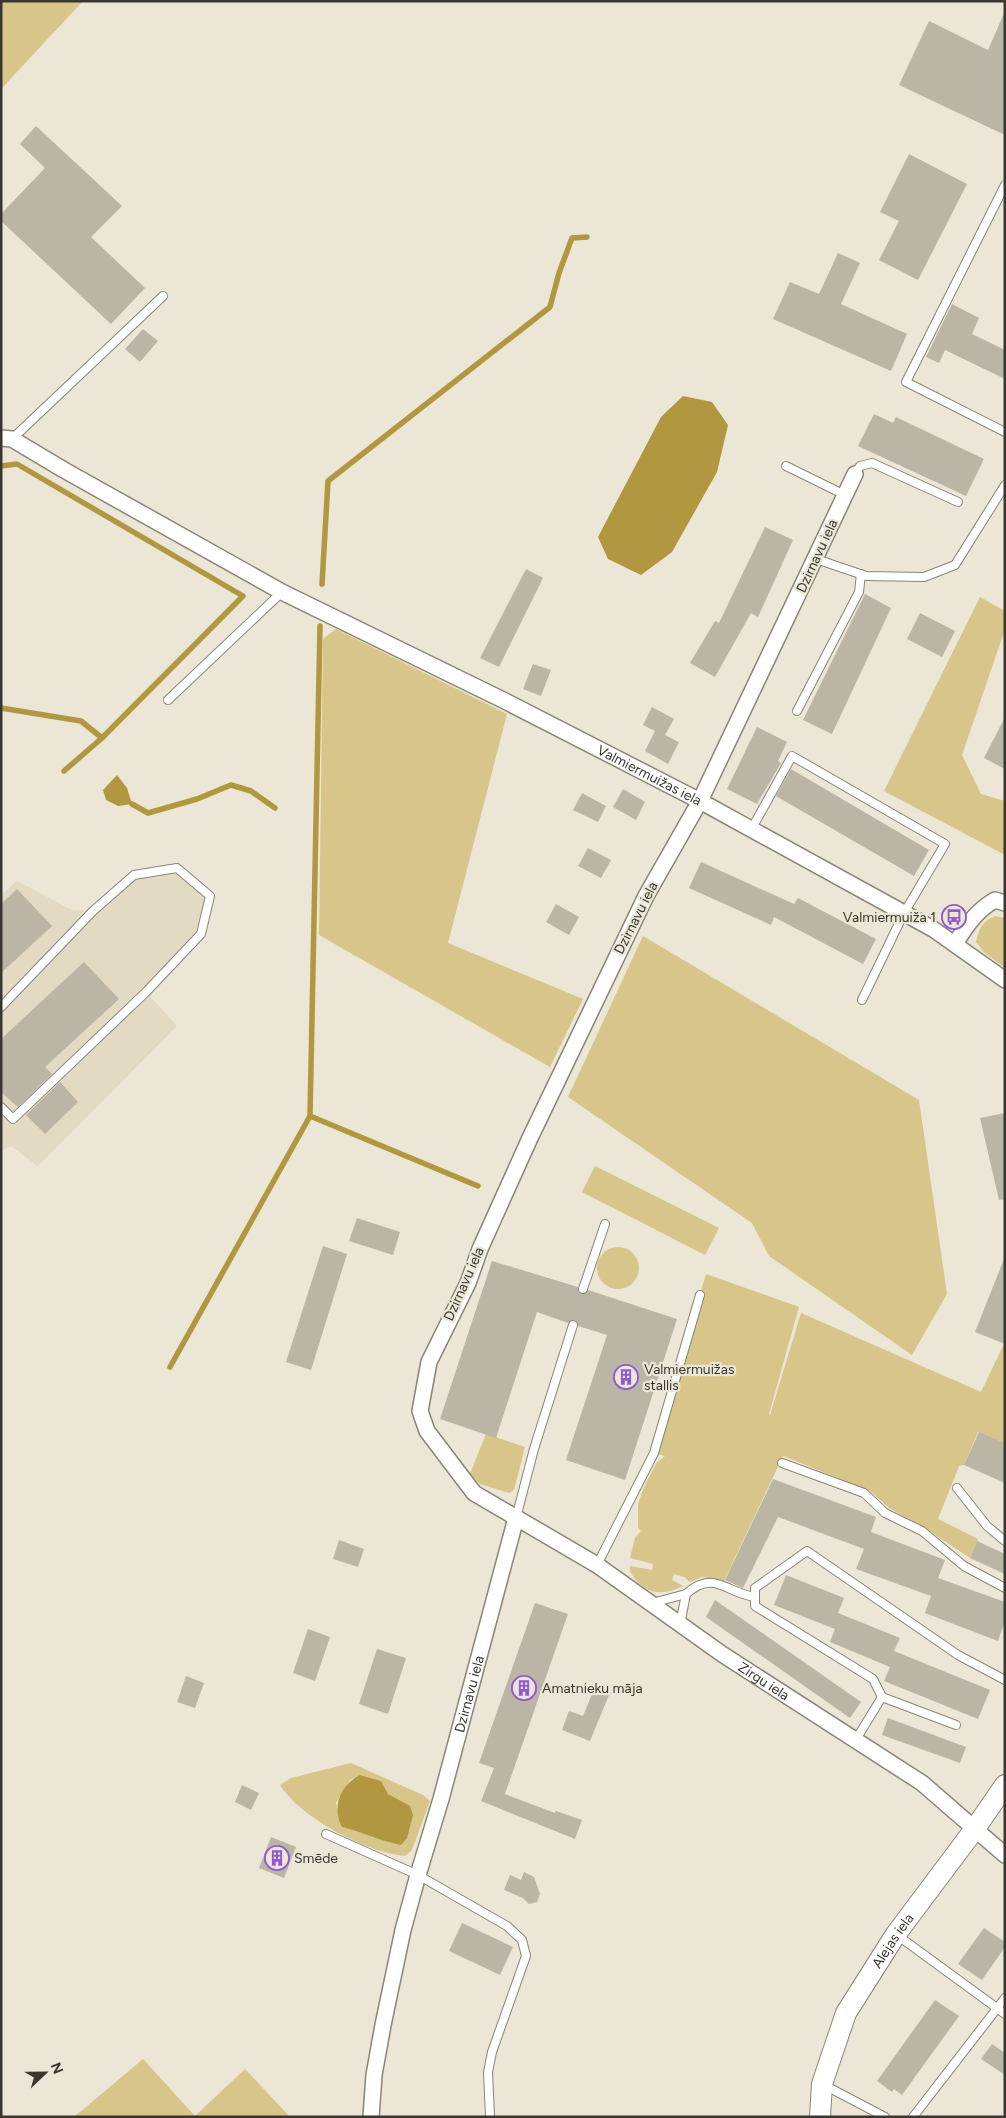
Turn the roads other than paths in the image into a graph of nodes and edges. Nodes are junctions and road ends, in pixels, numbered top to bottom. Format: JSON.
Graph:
{"nodes":[{"id":1,"x":1005,"y":185,"type":"edge"},
{"id":2,"x":163,"y":296,"type":"dead end"},
{"id":3,"x":1005,"y":432,"type":"edge"},
{"id":4,"x":6,"y":438,"type":"edge"},
{"id":5,"x":786,"y":466,"type":"dead end"},
{"id":6,"x":854,"y":474,"type":"joint"},
{"id":7,"x":1005,"y":485,"type":"edge"},
{"id":8,"x":845,"y":495,"type":"junction"},
{"id":9,"x":958,"y":502,"type":"dead end"},
{"id":10,"x":816,"y":559,"type":"junction"},
{"id":11,"x":861,"y":574,"type":"junction"},
{"id":12,"x":282,"y":592,"type":"junction"},
{"id":13,"x":168,"y":700,"type":"dead end"},
{"id":14,"x":797,"y":711,"type":"dead end"},
{"id":15,"x":700,"y":801,"type":"junction"},
{"id":16,"x":751,"y":830,"type":"junction"},
{"id":17,"x":1005,"y":903,"type":"edge"},
{"id":18,"x":904,"y":913,"type":"junction"},
{"id":19,"x":955,"y":944,"type":"junction"},
{"id":20,"x":1005,"y":980,"type":"edge"},
{"id":21,"x":862,"y":1000,"type":"dead end"},
{"id":22,"x":1,"y":1007,"type":"edge"},
{"id":23,"x":1,"y":1107,"type":"edge"},
{"id":24,"x":605,"y":1224,"type":"dead end"},
{"id":25,"x":583,"y":1290,"type":"dead end"},
{"id":26,"x":700,"y":1295,"type":"dead end"},
{"id":27,"x":573,"y":1325,"type":"dead end"},
{"id":28,"x":782,"y":1463,"type":"dead end"},
{"id":29,"x":957,"y":1488,"type":"dead end"},
{"id":30,"x":516,"y":1518,"type":"junction"},
{"id":31,"x":1005,"y":1541,"type":"edge"},
{"id":32,"x":597,"y":1565,"type":"junction"},
{"id":33,"x":1005,"y":1588,"type":"edge"},
{"id":34,"x":686,"y":1594,"type":"junction"},
{"id":35,"x":755,"y":1597,"type":"junction"},
{"id":36,"x":650,"y":1604,"type":"junction"},
{"id":37,"x":680,"y":1625,"type":"junction"},
{"id":38,"x":1005,"y":1680,"type":"edge"},
{"id":39,"x":882,"y":1697,"type":"junction"},
{"id":40,"x":956,"y":1726,"type":"dead end"},
{"id":41,"x":855,"y":1740,"type":"junction"},
{"id":42,"x":1005,"y":1785,"type":"edge"},
{"id":43,"x":974,"y":1830,"type":"junction"},
{"id":44,"x":326,"y":1834,"type":"dead end"},
{"id":45,"x":1005,"y":1855,"type":"edge"},
{"id":46,"x":418,"y":1875,"type":"junction"},
{"id":47,"x":896,"y":1934,"type":"junction"},
{"id":48,"x":1005,"y":1998,"type":"edge"},
{"id":49,"x":996,"y":2008,"type":"junction"},
{"id":50,"x":1005,"y":2014,"type":"edge"},
{"id":51,"x":822,"y":2084,"type":"junction"},
{"id":52,"x":371,"y":2117,"type":"edge"},
{"id":53,"x":490,"y":2117,"type":"edge"},
{"id":54,"x":820,"y":2117,"type":"edge"},
{"id":55,"x":885,"y":2117,"type":"edge"},
{"id":56,"x":913,"y":2117,"type":"edge"}],
"edges":[{"from":1,"to":3,"type":"lane"},
{"from":2,"to":4,"type":"lane"},
{"from":4,"to":12,"type":"street","name":"Valmiermuižas iela"},
{"from":5,"to":8,"type":"lane"},
{"from":6,"to":8,"type":"street","name":"Dzirnavu iela"},
{"from":6,"to":9,"type":"lane"},
{"from":7,"to":11,"type":"lane"},
{"from":8,"to":10,"type":"street","name":"Dzirnavu iela"},
{"from":10,"to":11,"type":"lane"},
{"from":10,"to":15,"type":"street","name":"Dzirnavu iela"},
{"from":11,"to":14,"type":"lane"},
{"from":12,"to":13,"type":"lane"},
{"from":12,"to":15,"type":"street","name":"Valmiermuižas iela"},
{"from":15,"to":16,"type":"street","name":"Valmiermuižas iela"},
{"from":15,"to":30,"type":"street","name":"Dzirnavu iela"},
{"from":16,"to":18,"type":"street","name":"Valmiermuižas iela"},
{"from":16,"to":18,"type":"lane"},
{"from":17,"to":19,"type":"street"},
{"from":18,"to":19,"type":"street","name":"Valmiermuižas iela"},
{"from":18,"to":21,"type":"lane"},
{"from":19,"to":20,"type":"street","name":"Valmiermuižas iela"},
{"from":22,"to":23,"type":"lane"},
{"from":24,"to":25,"type":"lane"},
{"from":26,"to":32,"type":"lane"},
{"from":27,"to":30,"type":"lane"},
{"from":28,"to":33,"type":"lane"},
{"from":29,"to":31,"type":"lane"},
{"from":30,"to":32,"type":"street","name":"Zirgu iela"},
{"from":30,"to":46,"type":"street","name":"Dzirnavu iela"},
{"from":32,"to":36,"type":"street","name":"Zirgu iela"},
{"from":34,"to":35,"type":"lane"},
{"from":34,"to":36,"type":"lane"},
{"from":34,"to":37,"type":"lane"},
{"from":35,"to":38,"type":"lane"},
{"from":35,"to":39,"type":"lane"},
{"from":36,"to":37,"type":"street","name":"Zirgu iela"},
{"from":37,"to":41,"type":"street","name":"Zirgu iela"},
{"from":39,"to":40,"type":"lane"},
{"from":39,"to":41,"type":"lane"},
{"from":41,"to":43,"type":"street","name":"Zirgu iela"},
{"from":42,"to":43,"type":"main road","name":"Alejas iela"},
{"from":43,"to":45,"type":"street","name":"Zirgu iela"},
{"from":43,"to":47,"type":"main road","name":"Alejas iela"},
{"from":44,"to":46,"type":"lane"},
{"from":46,"to":52,"type":"street","name":"Dzirnavu iela"},
{"from":46,"to":53,"type":"lane"},
{"from":47,"to":49,"type":"lane"},
{"from":47,"to":51,"type":"main road","name":"Alejas iela"},
{"from":48,"to":49,"type":"lane"},
{"from":49,"to":50,"type":"lane"},
{"from":49,"to":56,"type":"lane"},
{"from":51,"to":54,"type":"main road","name":"Alejas iela"},
{"from":51,"to":55,"type":"lane"}]}
